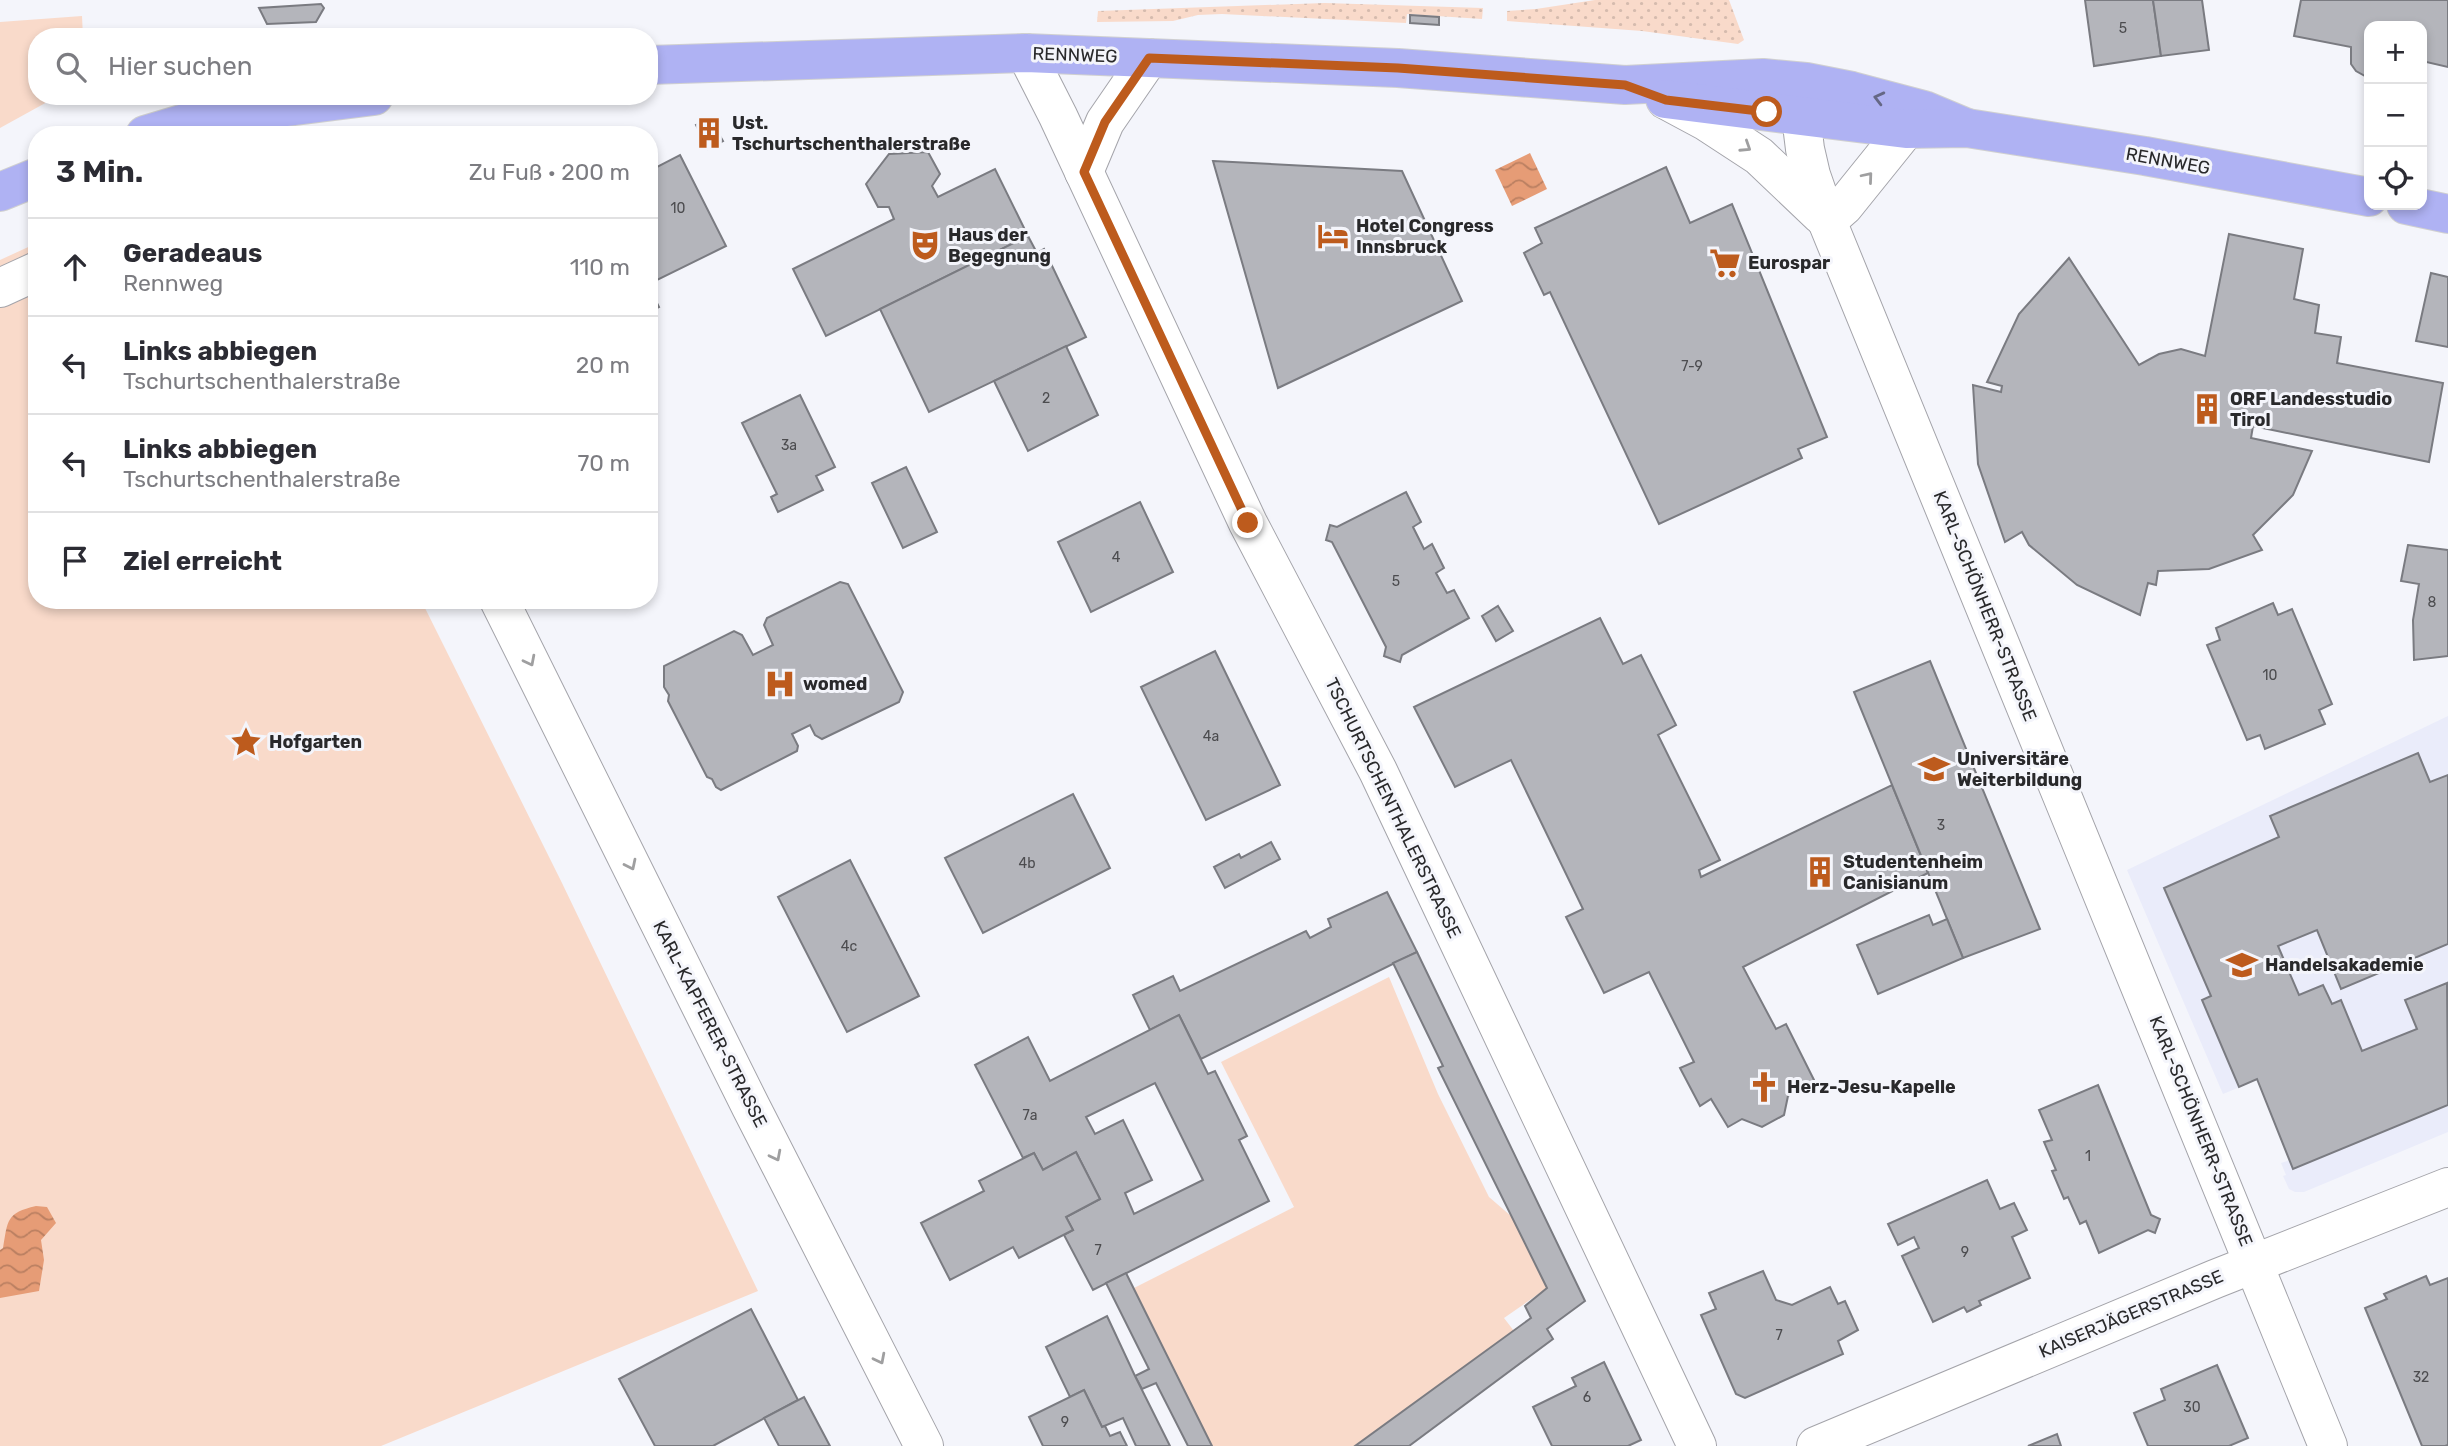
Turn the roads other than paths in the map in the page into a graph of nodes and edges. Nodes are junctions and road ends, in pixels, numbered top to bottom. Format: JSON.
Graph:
{"nodes":[{"id":1,"x":1026,"y":54,"type":"junction"},
{"id":2,"x":1149,"y":58,"type":"junction"},
{"id":3,"x":658,"y":65,"type":"edge"},
{"id":4,"x":1625,"y":85,"type":"junction"},
{"id":5,"x":1798,"y":99,"type":"junction"},
{"id":6,"x":1666,"y":100,"type":"junction"},
{"id":7,"x":335,"y":105,"type":"edge"},
{"id":8,"x":262,"y":122,"type":"edge"},
{"id":9,"x":175,"y":126,"type":"edge"},
{"id":10,"x":1967,"y":128,"type":"junction"},
{"id":11,"x":1906,"y":129,"type":"junction"},
{"id":12,"x":1084,"y":172,"type":"junction"},
{"id":13,"x":28,"y":181,"type":"edge"},
{"id":14,"x":0,"y":192,"type":"edge"},
{"id":15,"x":2364,"y":196,"type":"edge"},
{"id":16,"x":2427,"y":210,"type":"edge"},
{"id":17,"x":2448,"y":214,"type":"edge"},
{"id":18,"x":1827,"y":221,"type":"junction"},
{"id":19,"x":28,"y":275,"type":"edge"},
{"id":20,"x":0,"y":288,"type":"edge"},
{"id":21,"x":503,"y":609,"type":"edge"},
{"id":22,"x":2448,"y":1187,"type":"edge"},
{"id":23,"x":2255,"y":1263,"type":"junction"},
{"id":24,"x":924,"y":1446,"type":"edge"},
{"id":25,"x":1697,"y":1446,"type":"edge"},
{"id":26,"x":1816,"y":1446,"type":"edge"},
{"id":27,"x":2328,"y":1446,"type":"edge"}],
"edges":[{"from":1,"to":2,"type":"main road","name":"RENNWEG"},
{"from":1,"to":3,"type":"main road","name":"RENNWEG"},
{"from":1,"to":12,"type":"street","name":"TSCHURTSCHENTHALERSTRASSE"},
{"from":2,"to":4,"type":"main road","name":"RENNWEG"},
{"from":2,"to":12,"type":"street"},
{"from":4,"to":5,"type":"main road","name":"RENNWEG"},
{"from":4,"to":6,"type":"main road","name":"RENNWEG"},
{"from":5,"to":6,"type":"main road","name":"RENNWEG"},
{"from":10,"to":5,"type":"main road","name":"RENNWEG","one_way":true},
{"from":5,"to":11,"type":"main road","name":"RENNWEG"},
{"from":5,"to":18,"type":"street","name":"KARL-SCHÖNHERR-STRASSE"},
{"from":6,"to":18,"type":"street","name":"KARL-SCHÖNHERR-STRASSE","one_way":true},
{"from":7,"to":8,"type":"main road"},
{"from":8,"to":9,"type":"main road"},
{"from":10,"to":11,"type":"main road","name":"RENNWEG"},
{"from":10,"to":15,"type":"main road","name":"RENNWEG"},
{"from":18,"to":11,"type":"street","one_way":true},
{"from":12,"to":25,"type":"street","name":"TSCHURTSCHENTHALERSTRASSE"},
{"from":13,"to":14,"type":"main road"},
{"from":16,"to":17,"type":"main road"},
{"from":18,"to":23,"type":"street","name":"KARL-SCHÖNHERR-STRASSE"},
{"from":19,"to":20,"type":"street"},
{"from":21,"to":24,"type":"street","name":"KARL-KAPFERER-STRASSE","one_way":true},
{"from":22,"to":23,"type":"street","name":"KAISERJÄGERSTRASSE"},
{"from":23,"to":26,"type":"street","name":"KAISERJÄGERSTRASSE"},
{"from":23,"to":27,"type":"street","name":"KARL-SCHÖNHERR-STRASSE"}]}
